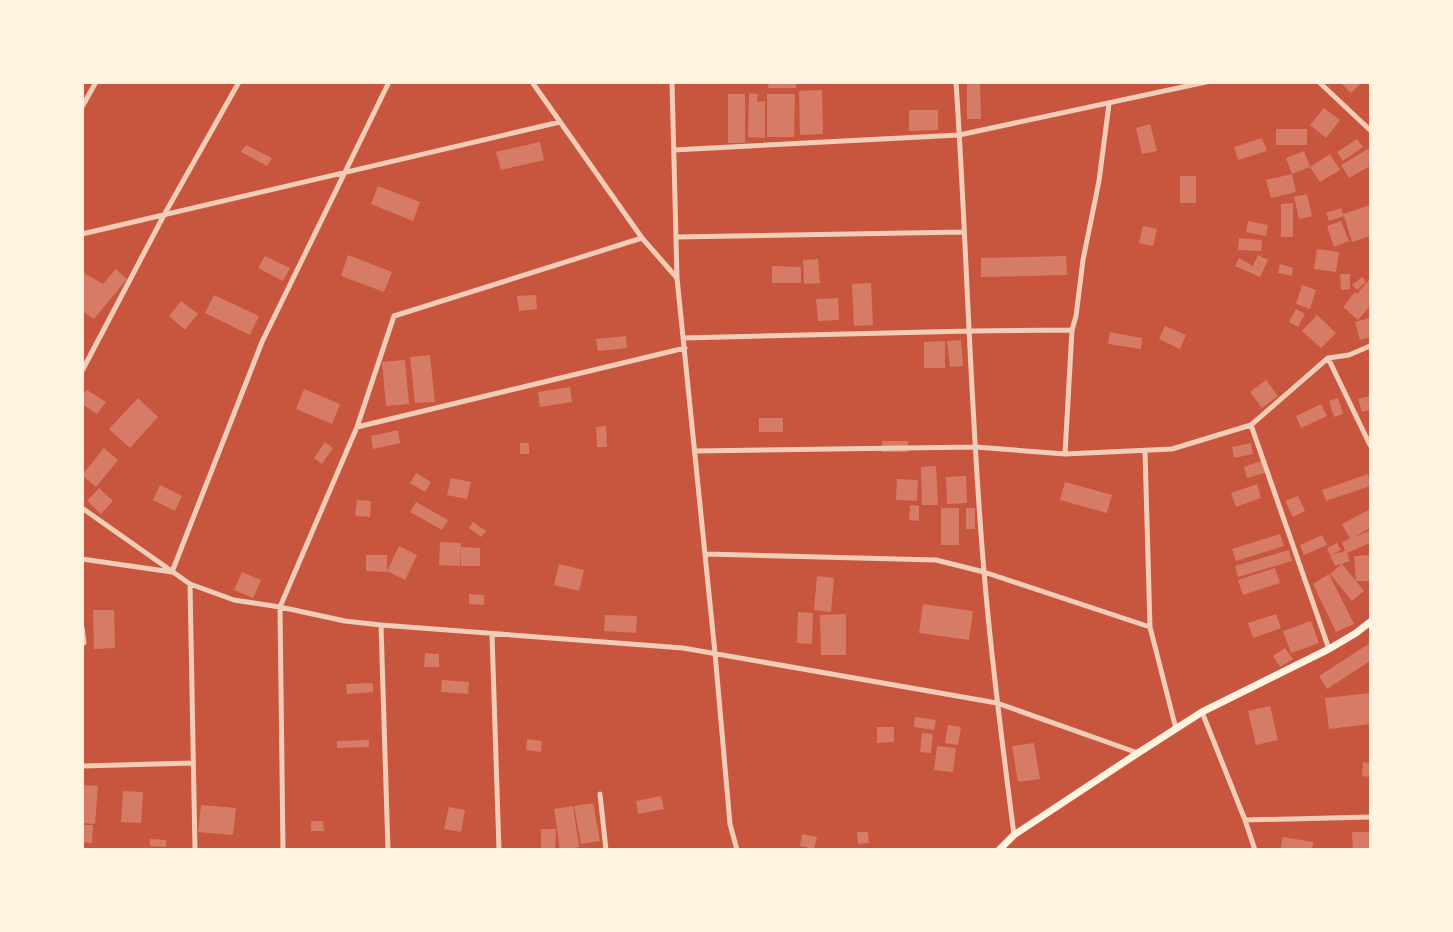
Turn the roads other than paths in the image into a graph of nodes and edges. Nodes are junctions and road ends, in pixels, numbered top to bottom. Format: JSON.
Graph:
{"nodes":[{"id":1,"x":96,"y":82,"type":"edge"},
{"id":2,"x":239,"y":82,"type":"edge"},
{"id":3,"x":389,"y":82,"type":"edge"},
{"id":4,"x":532,"y":82,"type":"edge"},
{"id":5,"x":672,"y":82,"type":"edge"},
{"id":6,"x":956,"y":82,"type":"edge"},
{"id":7,"x":1206,"y":82,"type":"edge"},
{"id":8,"x":1319,"y":82,"type":"edge"},
{"id":9,"x":1109,"y":104,"type":"junction"},
{"id":10,"x":82,"y":107,"type":"edge"},
{"id":11,"x":560,"y":122,"type":"junction"},
{"id":12,"x":1370,"y":130,"type":"edge"},
{"id":13,"x":960,"y":135,"type":"junction"},
{"id":14,"x":674,"y":150,"type":"junction"},
{"id":15,"x":346,"y":172,"type":"junction"},
{"id":16,"x":164,"y":215,"type":"junction"},
{"id":17,"x":964,"y":232,"type":"junction"},
{"id":18,"x":82,"y":234,"type":"edge"},
{"id":19,"x":676,"y":237,"type":"junction"},
{"id":20,"x":642,"y":238,"type":"junction"},
{"id":21,"x":677,"y":278,"type":"junction"},
{"id":22,"x":1072,"y":330,"type":"junction"},
{"id":23,"x":970,"y":331,"type":"junction"},
{"id":24,"x":683,"y":338,"type":"junction"},
{"id":25,"x":1370,"y":346,"type":"edge"},
{"id":26,"x":685,"y":348,"type":"junction"},
{"id":27,"x":1328,"y":358,"type":"junction"},
{"id":28,"x":82,"y":371,"type":"edge"},
{"id":29,"x":1251,"y":425,"type":"junction"},
{"id":30,"x":357,"y":427,"type":"junction"},
{"id":31,"x":1370,"y":445,"type":"edge"},
{"id":32,"x":975,"y":447,"type":"junction"},
{"id":33,"x":695,"y":451,"type":"junction"},
{"id":34,"x":1145,"y":451,"type":"junction"},
{"id":35,"x":1065,"y":454,"type":"junction"},
{"id":36,"x":82,"y":508,"type":"edge"},
{"id":37,"x":705,"y":554,"type":"junction"},
{"id":38,"x":82,"y":559,"type":"edge"},
{"id":39,"x":172,"y":572,"type":"junction"},
{"id":40,"x":984,"y":572,"type":"junction"},
{"id":41,"x":190,"y":584,"type":"junction"},
{"id":42,"x":280,"y":607,"type":"junction"},
{"id":43,"x":1370,"y":622,"type":"edge"},
{"id":44,"x":381,"y":625,"type":"junction"},
{"id":45,"x":1150,"y":626,"type":"junction"},
{"id":46,"x":82,"y":627,"type":"edge"},
{"id":47,"x":492,"y":635,"type":"junction"},
{"id":48,"x":82,"y":643,"type":"edge"},
{"id":49,"x":1329,"y":649,"type":"junction"},
{"id":50,"x":715,"y":653,"type":"junction"},
{"id":51,"x":997,"y":703,"type":"junction"},
{"id":52,"x":1202,"y":712,"type":"junction"},
{"id":53,"x":1176,"y":729,"type":"junction"},
{"id":54,"x":1138,"y":753,"type":"junction"},
{"id":55,"x":193,"y":763,"type":"junction"},
{"id":56,"x":82,"y":766,"type":"edge"},
{"id":57,"x":600,"y":794,"type":"dead end"},
{"id":58,"x":1370,"y":817,"type":"edge"},
{"id":59,"x":1245,"y":820,"type":"junction"},
{"id":60,"x":1014,"y":835,"type":"junction"},
{"id":61,"x":195,"y":850,"type":"edge"},
{"id":62,"x":283,"y":850,"type":"edge"},
{"id":63,"x":388,"y":850,"type":"edge"},
{"id":64,"x":499,"y":850,"type":"edge"},
{"id":65,"x":606,"y":850,"type":"edge"},
{"id":66,"x":737,"y":850,"type":"edge"},
{"id":67,"x":999,"y":850,"type":"edge"},
{"id":68,"x":1255,"y":850,"type":"edge"}],
"edges":[{"from":1,"to":10,"type":"street"},
{"from":2,"to":16,"type":"street"},
{"from":3,"to":15,"type":"street"},
{"from":4,"to":11,"type":"street"},
{"from":5,"to":14,"type":"street"},
{"from":6,"to":13,"type":"street"},
{"from":7,"to":9,"type":"street"},
{"from":8,"to":12,"type":"street"},
{"from":9,"to":13,"type":"street"},
{"from":9,"to":22,"type":"street"},
{"from":11,"to":15,"type":"street"},
{"from":11,"to":20,"type":"street"},
{"from":13,"to":14,"type":"street"},
{"from":13,"to":17,"type":"street"},
{"from":14,"to":19,"type":"street"},
{"from":15,"to":16,"type":"street"},
{"from":15,"to":39,"type":"street"},
{"from":16,"to":18,"type":"street"},
{"from":16,"to":28,"type":"street"},
{"from":17,"to":19,"type":"street"},
{"from":17,"to":23,"type":"street"},
{"from":19,"to":21,"type":"street"},
{"from":20,"to":21,"type":"street"},
{"from":20,"to":30,"type":"street"},
{"from":21,"to":24,"type":"street"},
{"from":22,"to":23,"type":"street"},
{"from":22,"to":35,"type":"street"},
{"from":23,"to":24,"type":"street"},
{"from":23,"to":32,"type":"street"},
{"from":24,"to":26,"type":"street"},
{"from":25,"to":27,"type":"street"},
{"from":26,"to":30,"type":"street"},
{"from":26,"to":33,"type":"street"},
{"from":27,"to":29,"type":"street"},
{"from":27,"to":31,"type":"street"},
{"from":29,"to":34,"type":"street"},
{"from":29,"to":49,"type":"street"},
{"from":30,"to":42,"type":"street"},
{"from":32,"to":33,"type":"street"},
{"from":32,"to":35,"type":"street"},
{"from":32,"to":40,"type":"street"},
{"from":33,"to":37,"type":"street"},
{"from":34,"to":35,"type":"street"},
{"from":34,"to":45,"type":"street"},
{"from":36,"to":39,"type":"street"},
{"from":37,"to":40,"type":"street"},
{"from":37,"to":50,"type":"street"},
{"from":38,"to":39,"type":"street"},
{"from":39,"to":41,"type":"street"},
{"from":40,"to":45,"type":"street"},
{"from":40,"to":51,"type":"street"},
{"from":41,"to":42,"type":"street"},
{"from":41,"to":55,"type":"street"},
{"from":42,"to":44,"type":"street"},
{"from":42,"to":62,"type":"street"},
{"from":43,"to":49,"type":"main road"},
{"from":44,"to":47,"type":"street"},
{"from":44,"to":63,"type":"street"},
{"from":45,"to":53,"type":"street"},
{"from":46,"to":48,"type":"street"},
{"from":47,"to":50,"type":"street"},
{"from":47,"to":64,"type":"street"},
{"from":49,"to":52,"type":"main road"},
{"from":50,"to":51,"type":"street"},
{"from":50,"to":66,"type":"street"},
{"from":51,"to":54,"type":"street"},
{"from":51,"to":60,"type":"street"},
{"from":52,"to":53,"type":"main road"},
{"from":52,"to":59,"type":"street"},
{"from":53,"to":54,"type":"main road"},
{"from":54,"to":60,"type":"main road"},
{"from":55,"to":56,"type":"street"},
{"from":55,"to":61,"type":"street"},
{"from":57,"to":65,"type":"street"},
{"from":58,"to":59,"type":"street"},
{"from":59,"to":68,"type":"street"},
{"from":60,"to":67,"type":"main road"}]}
